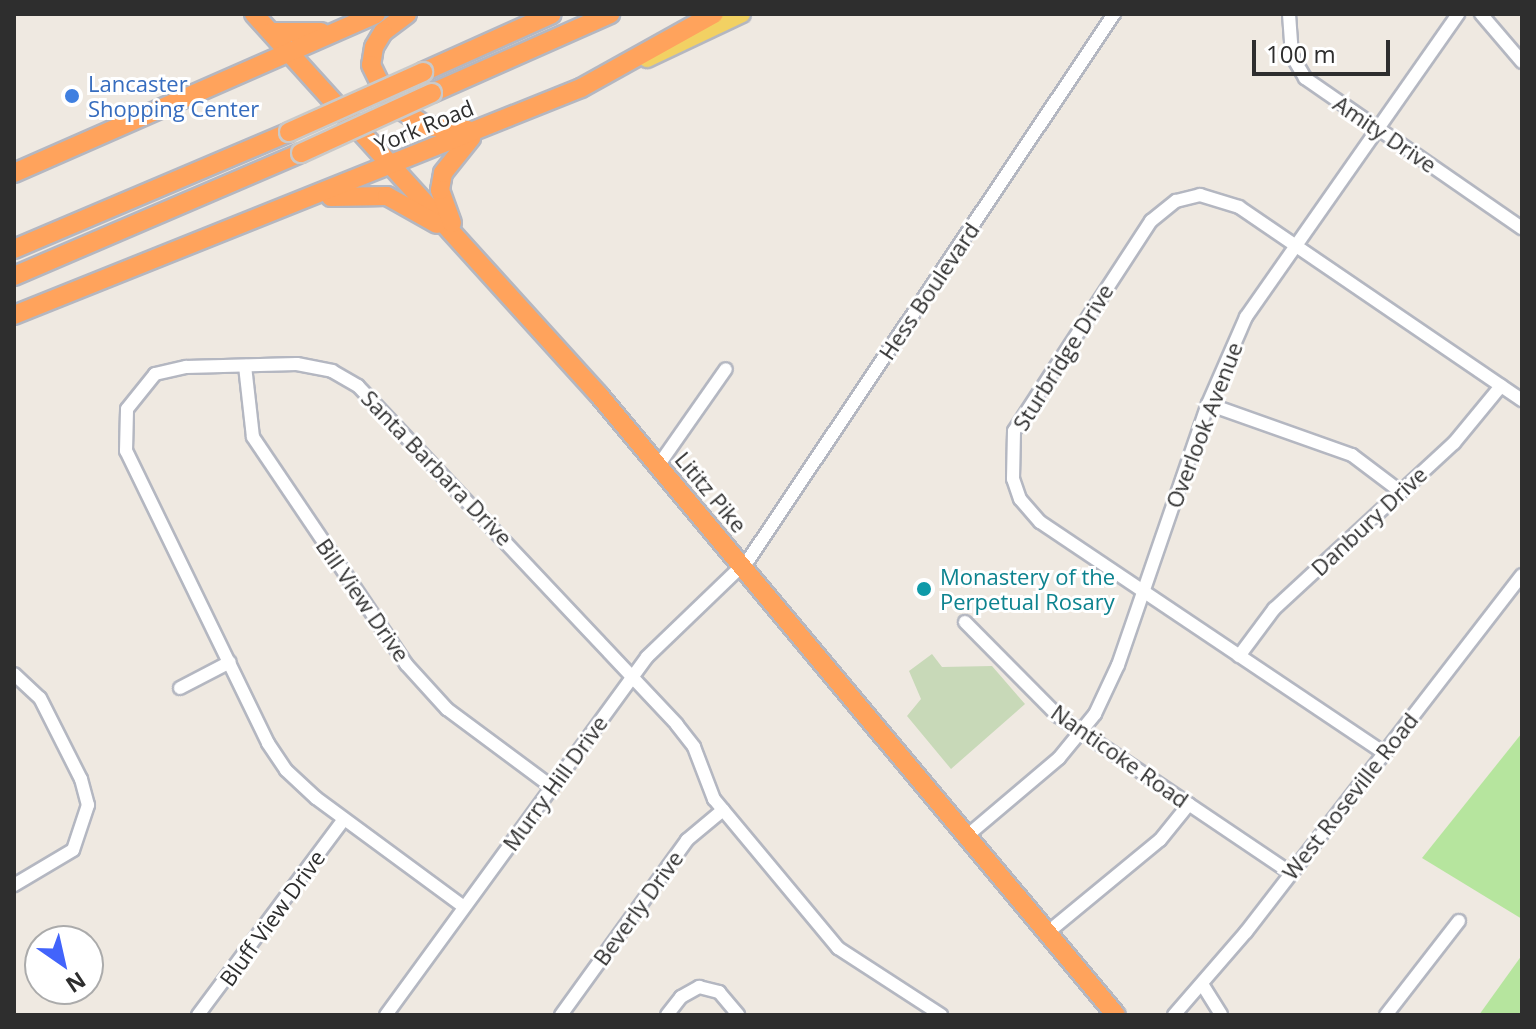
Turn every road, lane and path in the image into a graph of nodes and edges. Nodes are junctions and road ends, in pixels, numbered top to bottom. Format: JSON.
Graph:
{"nodes":[{"id":1,"x":254,"y":14,"type":"edge"},
{"id":2,"x":376,"y":14,"type":"edge"},
{"id":3,"x":407,"y":14,"type":"edge"},
{"id":4,"x":552,"y":14,"type":"edge"},
{"id":5,"x":610,"y":14,"type":"edge"},
{"id":6,"x":714,"y":14,"type":"edge"},
{"id":7,"x":742,"y":14,"type":"edge"},
{"id":8,"x":1114,"y":14,"type":"edge"},
{"id":9,"x":1289,"y":14,"type":"edge"},
{"id":10,"x":1458,"y":14,"type":"edge"},
{"id":11,"x":1481,"y":14,"type":"edge"},
{"id":12,"x":340,"y":30,"type":"junction"},
{"id":13,"x":271,"y":32,"type":"junction"},
{"id":14,"x":288,"y":52,"type":"junction"},
{"id":15,"x":1522,"y":62,"type":"edge"},
{"id":16,"x":627,"y":67,"type":"junction"},
{"id":17,"x":490,"y":126,"type":"junction"},
{"id":18,"x":1380,"y":131,"type":"junction"},
{"id":19,"x":391,"y":164,"type":"junction"},
{"id":20,"x":14,"y":173,"type":"edge"},
{"id":21,"x":294,"y":206,"type":"junction"},
{"id":22,"x":1522,"y":228,"type":"edge"},
{"id":23,"x":460,"y":238,"type":"junction"},
{"id":24,"x":1295,"y":246,"type":"junction"},
{"id":25,"x":14,"y":249,"type":"edge"},
{"id":26,"x":119,"y":274,"type":"junction"},
{"id":27,"x":14,"y":276,"type":"edge"},
{"id":28,"x":14,"y":315,"type":"edge"},
{"id":29,"x":14,"y":326,"type":"edge"},
{"id":30,"x":245,"y":366,"type":"junction"},
{"id":31,"x":726,"y":369,"type":"dead end"},
{"id":32,"x":1501,"y":386,"type":"junction"},
{"id":33,"x":1522,"y":400,"type":"edge"},
{"id":34,"x":1208,"y":404,"type":"junction"},
{"id":35,"x":658,"y":466,"type":"junction"},
{"id":36,"x":1401,"y":492,"type":"junction"},
{"id":37,"x":742,"y":566,"type":"junction"},
{"id":38,"x":1522,"y":575,"type":"edge"},
{"id":39,"x":1143,"y":592,"type":"junction"},
{"id":40,"x":965,"y":622,"type":"dead end"},
{"id":41,"x":1239,"y":656,"type":"junction"},
{"id":42,"x":230,"y":662,"type":"junction"},
{"id":43,"x":14,"y":674,"type":"edge"},
{"id":44,"x":632,"y":677,"type":"junction"},
{"id":45,"x":180,"y":688,"type":"dead end"},
{"id":46,"x":1081,"y":732,"type":"junction"},
{"id":47,"x":1384,"y":753,"type":"junction"},
{"id":48,"x":552,"y":787,"type":"junction"},
{"id":49,"x":1189,"y":804,"type":"junction"},
{"id":50,"x":723,"y":810,"type":"junction"},
{"id":51,"x":344,"y":819,"type":"junction"},
{"id":52,"x":968,"y":835,"type":"junction"},
{"id":53,"x":1291,"y":873,"type":"junction"},
{"id":54,"x":14,"y":885,"type":"edge"},
{"id":55,"x":464,"y":907,"type":"junction"},
{"id":56,"x":1459,"y":921,"type":"dead end"},
{"id":57,"x":1047,"y":933,"type":"junction"},
{"id":58,"x":1202,"y":984,"type":"junction"},
{"id":59,"x":198,"y":1015,"type":"edge"},
{"id":60,"x":386,"y":1015,"type":"edge"},
{"id":61,"x":561,"y":1015,"type":"edge"},
{"id":62,"x":667,"y":1015,"type":"edge"},
{"id":63,"x":738,"y":1015,"type":"edge"},
{"id":64,"x":941,"y":1015,"type":"edge"},
{"id":65,"x":1116,"y":1015,"type":"edge"},
{"id":66,"x":1174,"y":1015,"type":"edge"},
{"id":67,"x":1221,"y":1015,"type":"edge"},
{"id":68,"x":1386,"y":1015,"type":"edge"}],
"edges":[{"from":1,"to":13,"type":"highway","name":"Lititz Pike"},
{"from":2,"to":12,"type":"highway"},
{"from":3,"to":17,"type":"highway"},
{"from":4,"to":25,"type":"highway","bridge":true},
{"from":5,"to":27,"type":"highway","bridge":true},
{"from":6,"to":16,"type":"highway"},
{"from":7,"to":16,"type":"main road","name":"York Road"},
{"from":8,"to":37,"type":"street","name":"Hess Boulevard"},
{"from":9,"to":18,"type":"street","name":"Amity Drive"},
{"from":10,"to":18,"type":"street","name":"Overlook Avenue"},
{"from":11,"to":15,"type":"street"},
{"from":12,"to":13,"type":"highway"},
{"from":12,"to":14,"type":"highway"},
{"from":13,"to":14,"type":"highway","name":"Lititz Pike"},
{"from":14,"to":19,"type":"highway","name":"Lititz Pike"},
{"from":14,"to":20,"type":"highway"},
{"from":16,"to":17,"type":"highway","name":"York Road"},
{"from":17,"to":19,"type":"highway","name":"York Road"},
{"from":17,"to":23,"type":"highway"},
{"from":18,"to":22,"type":"street","name":"Amity Drive"},
{"from":18,"to":24,"type":"street","name":"Overlook Avenue"},
{"from":19,"to":21,"type":"highway","name":"York Road"},
{"from":19,"to":23,"type":"highway","name":"Lititz Pike"},
{"from":21,"to":23,"type":"highway"},
{"from":21,"to":26,"type":"highway","name":"York Road"},
{"from":23,"to":35,"type":"highway","name":"Lititz Pike"},
{"from":24,"to":32,"type":"street","name":"Sturbridge Drive"},
{"from":24,"to":34,"type":"street","name":"Overlook Avenue"},
{"from":24,"to":39,"type":"street","name":"Sturbridge Drive"},
{"from":26,"to":28,"type":"highway"},
{"from":26,"to":29,"type":"highway"},
{"from":30,"to":42,"type":"street","name":"Santa Barbara Drive"},
{"from":30,"to":44,"type":"street","name":"Santa Barbara Drive"},
{"from":30,"to":48,"type":"street","name":"Bill View Drive"},
{"from":31,"to":35,"type":"street"},
{"from":32,"to":33,"type":"street","name":"Sturbridge Drive"},
{"from":32,"to":36,"type":"street","name":"Danbury Drive"},
{"from":34,"to":36,"type":"street"},
{"from":34,"to":39,"type":"street","name":"Overlook Avenue"},
{"from":35,"to":37,"type":"highway","name":"Lititz Pike"},
{"from":36,"to":41,"type":"street","name":"Danbury Drive"},
{"from":37,"to":44,"type":"street","name":"Murry Hill Drive"},
{"from":37,"to":52,"type":"highway","name":"Lititz Pike"},
{"from":38,"to":47,"type":"street","name":"West Roseville Road"},
{"from":39,"to":41,"type":"street","name":"Sturbridge Drive"},
{"from":39,"to":46,"type":"street","name":"Overlook Avenue"},
{"from":40,"to":46,"type":"street","name":"Nanticoke Road"},
{"from":41,"to":47,"type":"street","name":"Sturbridge Drive"},
{"from":42,"to":45,"type":"street"},
{"from":42,"to":51,"type":"street","name":"Santa Barbara Drive"},
{"from":43,"to":54,"type":"street"},
{"from":44,"to":48,"type":"street","name":"Murry Hill Drive"},
{"from":44,"to":50,"type":"street","name":"Santa Barbara Drive"},
{"from":46,"to":49,"type":"street","name":"Nanticoke Road"},
{"from":46,"to":52,"type":"street","name":"Overlook Avenue"},
{"from":47,"to":53,"type":"street","name":"West Roseville Road"},
{"from":48,"to":55,"type":"street","name":"Murry Hill Drive"},
{"from":49,"to":53,"type":"street","name":"Nanticoke Road"},
{"from":49,"to":57,"type":"street"},
{"from":50,"to":61,"type":"street","name":"Beverly Drive"},
{"from":50,"to":64,"type":"street","name":"Santa Barbara Drive"},
{"from":51,"to":55,"type":"street","name":"Santa Barbara Drive"},
{"from":51,"to":59,"type":"street","name":"Bluff View Drive"},
{"from":52,"to":57,"type":"highway","name":"Lititz Pike"},
{"from":53,"to":58,"type":"street","name":"West Roseville Road"},
{"from":55,"to":60,"type":"street","name":"Murry Hill Drive"},
{"from":56,"to":68,"type":"street"},
{"from":57,"to":65,"type":"highway","name":"Lititz Pike"},
{"from":58,"to":66,"type":"street","name":"West Roseville Road"},
{"from":58,"to":67,"type":"street"},
{"from":62,"to":63,"type":"street"}]}
